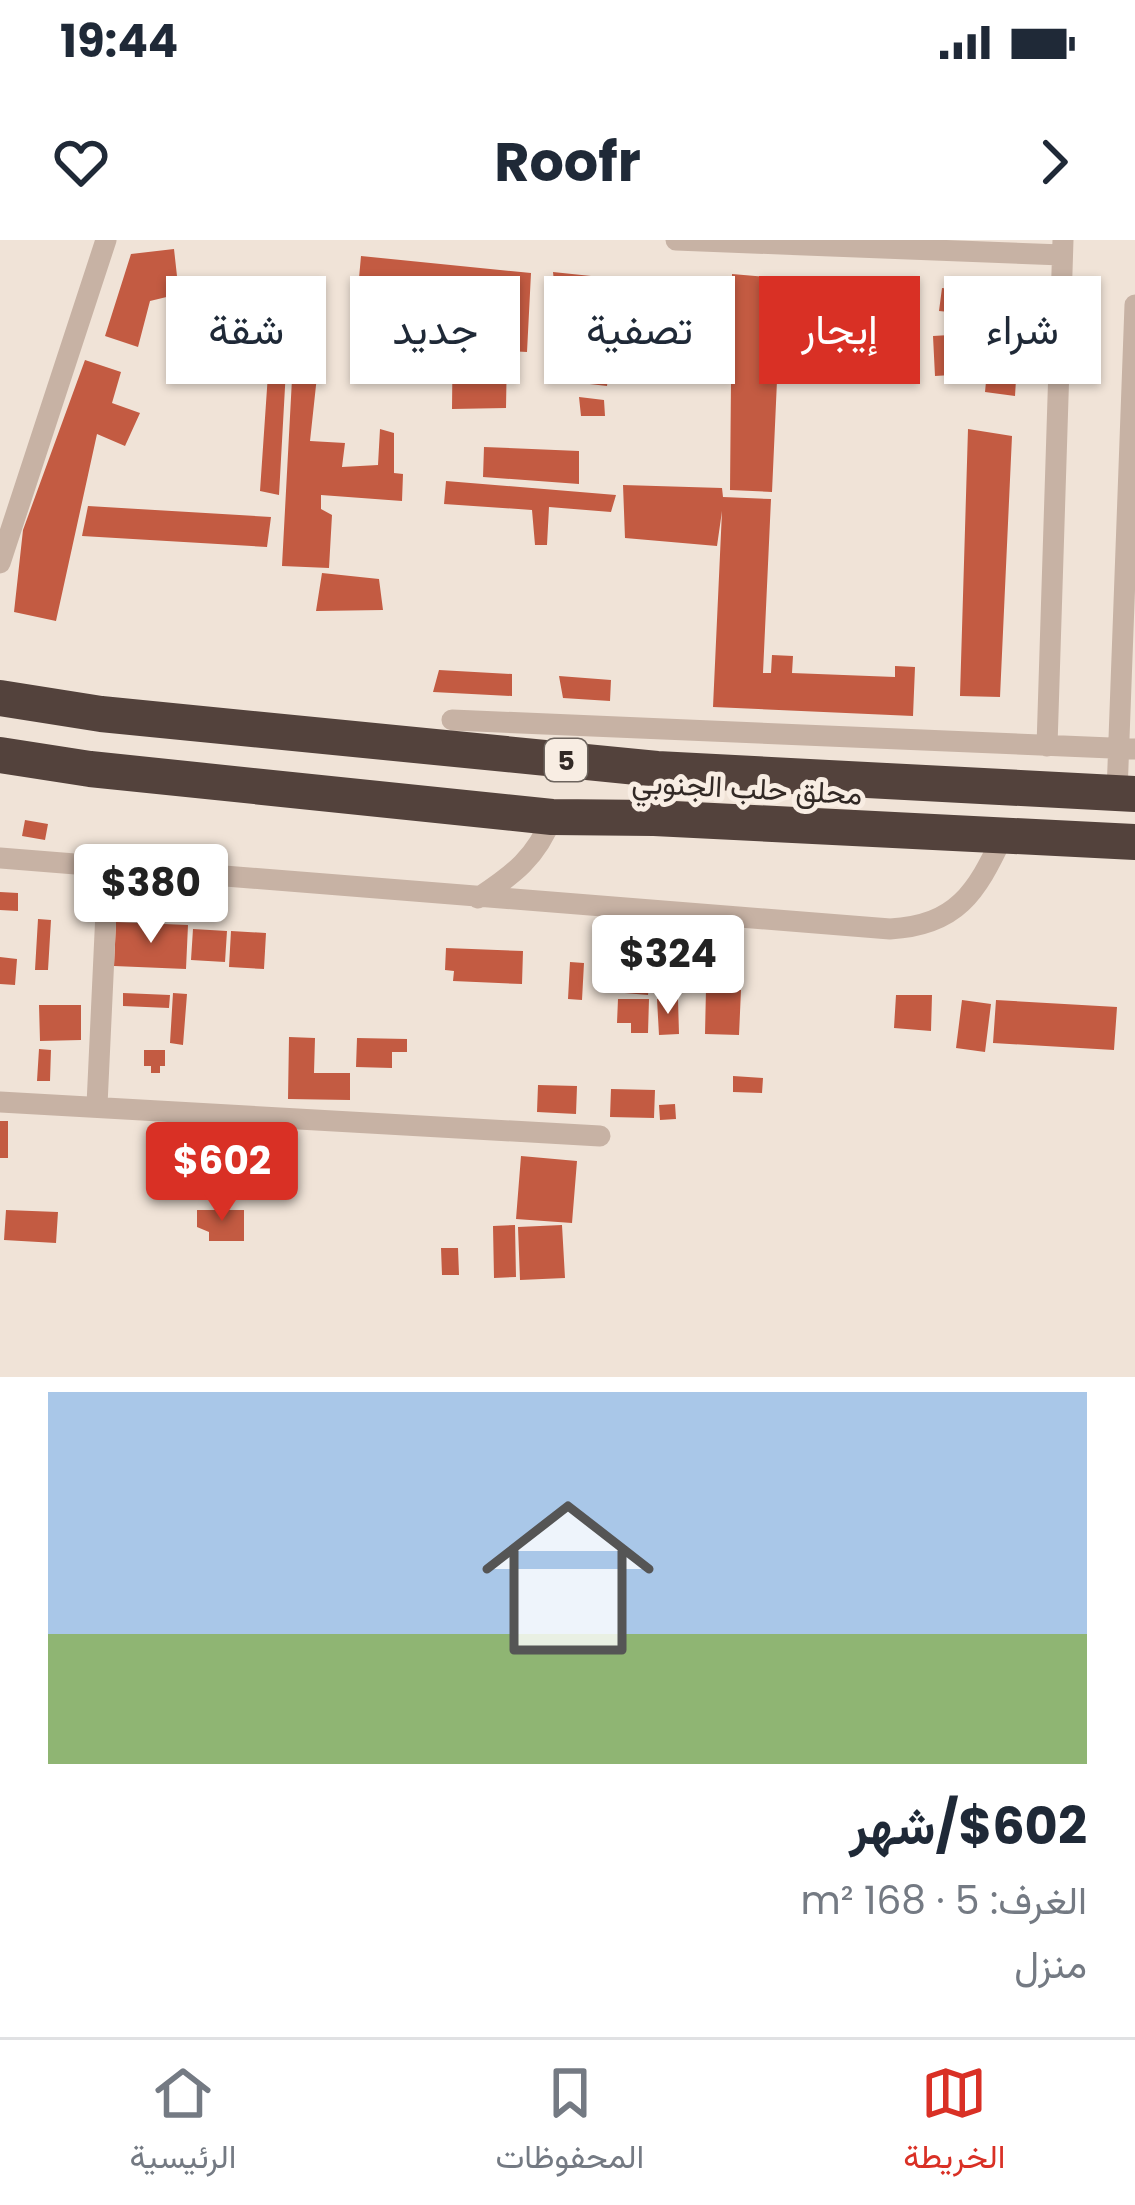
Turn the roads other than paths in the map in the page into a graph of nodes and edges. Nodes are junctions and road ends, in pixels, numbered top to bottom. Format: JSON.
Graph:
{"nodes":[{"id":1,"x":106,"y":240,"type":"edge"},
{"id":2,"x":676,"y":240,"type":"edge"},
{"id":3,"x":1062,"y":247,"type":"edge"},
{"id":4,"x":1135,"y":305,"type":"edge"},
{"id":5,"x":0,"y":563,"type":"edge"},
{"id":6,"x":0,"y":698,"type":"edge"},
{"id":7,"x":452,"y":720,"type":"dead end"},
{"id":8,"x":1047,"y":746,"type":"junction"},
{"id":9,"x":1126,"y":748,"type":"edge"},
{"id":10,"x":0,"y":755,"type":"edge"},
{"id":11,"x":1126,"y":794,"type":"edge"},
{"id":12,"x":553,"y":817,"type":"junction"},
{"id":13,"x":1003,"y":836,"type":"junction"},
{"id":14,"x":1135,"y":842,"type":"edge"},
{"id":15,"x":0,"y":858,"type":"edge"},
{"id":16,"x":108,"y":869,"type":"junction"},
{"id":17,"x":478,"y":898,"type":"junction"},
{"id":18,"x":0,"y":1102,"type":"edge"},
{"id":19,"x":97,"y":1105,"type":"junction"},
{"id":20,"x":601,"y":1136,"type":"dead end"}],
"edges":[{"from":1,"to":5,"type":"street"},
{"from":2,"to":3,"type":"street"},
{"from":3,"to":8,"type":"street"},
{"from":4,"to":9,"type":"street"},
{"from":6,"to":11,"type":"highway","number":"5"},
{"from":7,"to":8,"type":"street"},
{"from":8,"to":9,"type":"street"},
{"from":9,"to":11,"type":"street"},
{"from":10,"to":12,"type":"highway","name":"محلق حلب الجنوبي","number":"5"},
{"from":12,"to":13,"type":"highway","name":"محلق حلب الجنوبي","number":"5"},
{"from":12,"to":17,"type":"street"},
{"from":13,"to":14,"type":"highway","name":"محلق حلب الجنوبي","number":"5"},
{"from":13,"to":17,"type":"street"},
{"from":15,"to":16,"type":"street"},
{"from":16,"to":17,"type":"street"},
{"from":16,"to":19,"type":"street"},
{"from":18,"to":19,"type":"street"},
{"from":19,"to":20,"type":"street"}]}
